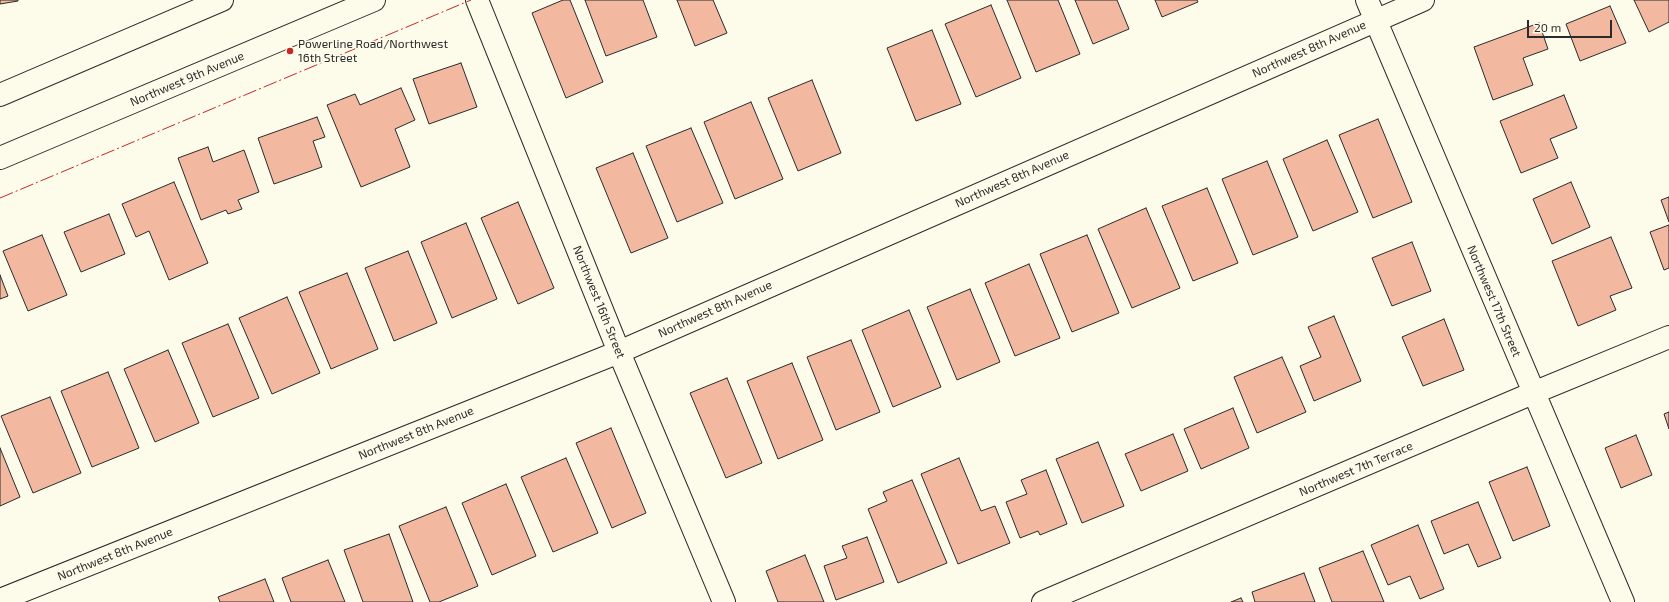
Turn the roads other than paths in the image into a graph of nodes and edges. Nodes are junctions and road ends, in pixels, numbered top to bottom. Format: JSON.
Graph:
{"nodes":[{"id":1,"x":222,"y":0,"type":"edge"},
{"id":2,"x":374,"y":0,"type":"edge"},
{"id":3,"x":477,"y":0,"type":"edge"},
{"id":4,"x":1367,"y":0,"type":"edge"},
{"id":5,"x":1423,"y":0,"type":"edge"},
{"id":6,"x":1376,"y":20,"type":"junction"},
{"id":7,"x":0,"y":95,"type":"edge"},
{"id":8,"x":0,"y":158,"type":"edge"},
{"id":9,"x":1669,"y":337,"type":"edge"},
{"id":10,"x":619,"y":352,"type":"junction"},
{"id":11,"x":1533,"y":393,"type":"junction"},
{"id":12,"x":0,"y":600,"type":"edge"},
{"id":13,"x":724,"y":602,"type":"edge"},
{"id":14,"x":1043,"y":602,"type":"edge"},
{"id":15,"x":1623,"y":602,"type":"edge"}],
"edges":[{"from":1,"to":7,"type":"street"},
{"from":2,"to":8,"type":"street","name":"Northwest 9th Avenue"},
{"from":3,"to":10,"type":"street","name":"Northwest 16th Street"},
{"from":4,"to":6,"type":"street","name":"Northwest 17th Street"},
{"from":5,"to":6,"type":"street","name":"Northwest 8th Avenue"},
{"from":6,"to":10,"type":"street","name":"Northwest 8th Avenue"},
{"from":6,"to":11,"type":"street","name":"Northwest 17th Street"},
{"from":9,"to":11,"type":"street","name":"Northwest 7th Terrace"},
{"from":10,"to":12,"type":"street","name":"Northwest 8th Avenue"},
{"from":10,"to":13,"type":"street","name":"Northwest 16th Street"},
{"from":11,"to":14,"type":"street","name":"Northwest 7th Terrace"},
{"from":11,"to":15,"type":"street","name":"Northwest 17th Street"}]}
